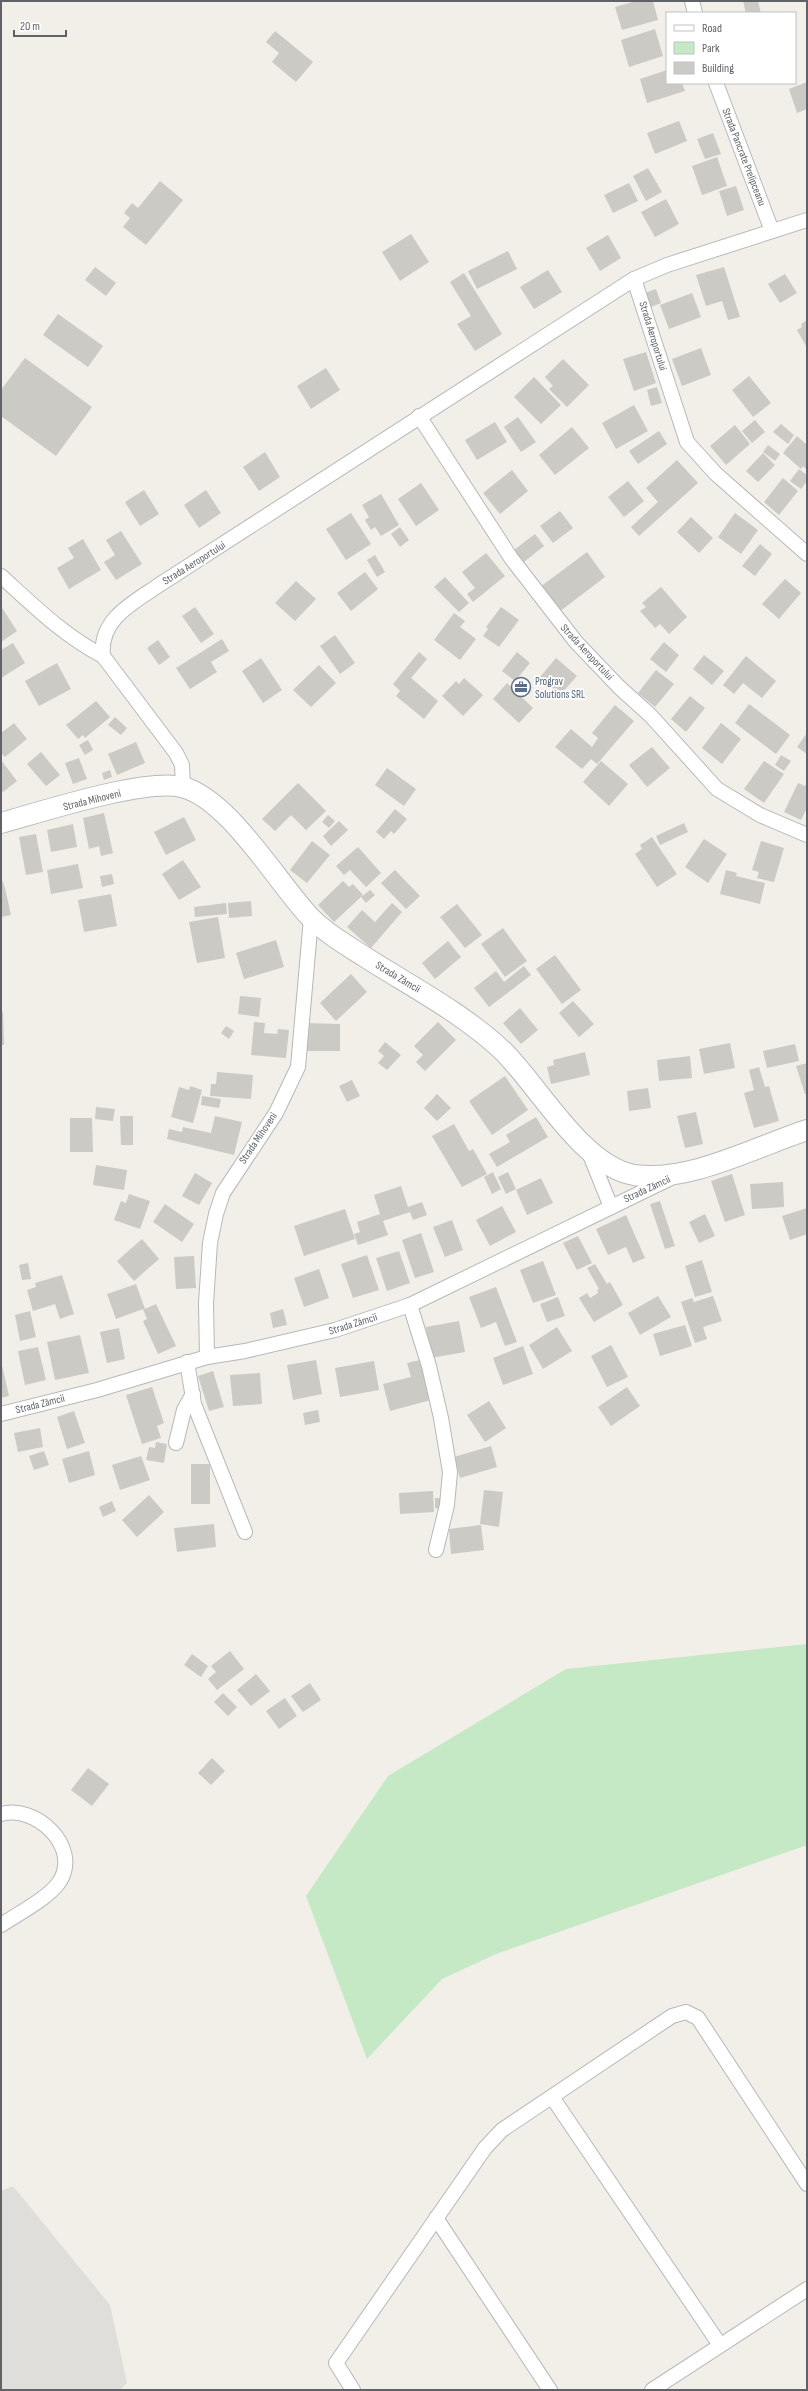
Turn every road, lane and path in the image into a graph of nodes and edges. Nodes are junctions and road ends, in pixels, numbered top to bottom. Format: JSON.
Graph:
{"nodes":[{"id":1,"x":692,"y":1,"type":"edge"},
{"id":2,"x":695,"y":12,"type":"edge"},
{"id":3,"x":716,"y":84,"type":"edge"},
{"id":4,"x":807,"y":220,"type":"edge"},
{"id":5,"x":772,"y":231,"type":"junction"},
{"id":6,"x":634,"y":279,"type":"junction"},
{"id":7,"x":419,"y":416,"type":"junction"},
{"id":8,"x":807,"y":554,"type":"edge"},
{"id":9,"x":1,"y":576,"type":"edge"},
{"id":10,"x":103,"y":656,"type":"junction"},
{"id":11,"x":183,"y":787,"type":"junction"},
{"id":12,"x":1,"y":823,"type":"edge"},
{"id":13,"x":807,"y":835,"type":"edge"},
{"id":14,"x":311,"y":918,"type":"junction"},
{"id":15,"x":807,"y":1130,"type":"edge"},
{"id":16,"x":588,"y":1149,"type":"junction"},
{"id":17,"x":683,"y":1172,"type":"junction"},
{"id":18,"x":610,"y":1207,"type":"junction"},
{"id":19,"x":410,"y":1305,"type":"junction"},
{"id":20,"x":207,"y":1357,"type":"junction"},
{"id":21,"x":187,"y":1362,"type":"junction"},
{"id":22,"x":193,"y":1394,"type":"junction"},
{"id":23,"x":1,"y":1414,"type":"edge"},
{"id":24,"x":176,"y":1443,"type":"dead end"},
{"id":25,"x":245,"y":1532,"type":"dead end"},
{"id":26,"x":436,"y":1550,"type":"dead end"},
{"id":27,"x":1,"y":1814,"type":"edge"},
{"id":28,"x":1,"y":1925,"type":"edge"},
{"id":29,"x":552,"y":2097,"type":"junction"},
{"id":30,"x":807,"y":2184,"type":"edge"},
{"id":31,"x":436,"y":2218,"type":"junction"},
{"id":32,"x":807,"y":2288,"type":"edge"},
{"id":33,"x":720,"y":2346,"type":"junction"},
{"id":34,"x":352,"y":2390,"type":"edge"},
{"id":35,"x":550,"y":2390,"type":"edge"},
{"id":36,"x":652,"y":2390,"type":"edge"}],
"edges":[{"from":1,"to":2,"type":"street"},
{"from":3,"to":5,"type":"street","name":"Strada Pancrate Prelipceanu"},
{"from":4,"to":5,"type":"street","name":"Strada Aeroportului"},
{"from":5,"to":6,"type":"street","name":"Strada Aeroportului"},
{"from":6,"to":7,"type":"street","name":"Strada Aeroportului"},
{"from":6,"to":8,"type":"street","name":"Strada Aeroportului"},
{"from":7,"to":10,"type":"street","name":"Strada Aeroportului"},
{"from":7,"to":13,"type":"street","name":"Strada Aeroportului"},
{"from":9,"to":10,"type":"street"},
{"from":10,"to":11,"type":"street"},
{"from":11,"to":12,"type":"main road","name":"Strada Mihoveni"},
{"from":11,"to":14,"type":"main road","name":"Strada Zămcii"},
{"from":14,"to":16,"type":"main road","name":"Strada Zămcii"},
{"from":14,"to":20,"type":"street","name":"Strada Mihoveni"},
{"from":15,"to":17,"type":"main road","name":"Strada Zămcii"},
{"from":16,"to":17,"type":"main road","name":"Strada Zămcii"},
{"from":16,"to":18,"type":"street"},
{"from":17,"to":18,"type":"street","name":"Strada Zămcii"},
{"from":18,"to":19,"type":"street","name":"Strada Zămcii"},
{"from":19,"to":20,"type":"street","name":"Strada Zămcii"},
{"from":19,"to":26,"type":"street"},
{"from":20,"to":21,"type":"street","name":"Strada Zămcii"},
{"from":21,"to":22,"type":"street"},
{"from":21,"to":23,"type":"street","name":"Strada Zămcii"},
{"from":22,"to":24,"type":"street"},
{"from":22,"to":25,"type":"street"},
{"from":27,"to":28,"type":"street"},
{"from":29,"to":30,"type":"street"},
{"from":29,"to":31,"type":"street"},
{"from":29,"to":33,"type":"street"},
{"from":31,"to":34,"type":"street"},
{"from":31,"to":35,"type":"street"},
{"from":32,"to":33,"type":"street"},
{"from":33,"to":36,"type":"street"}]}
